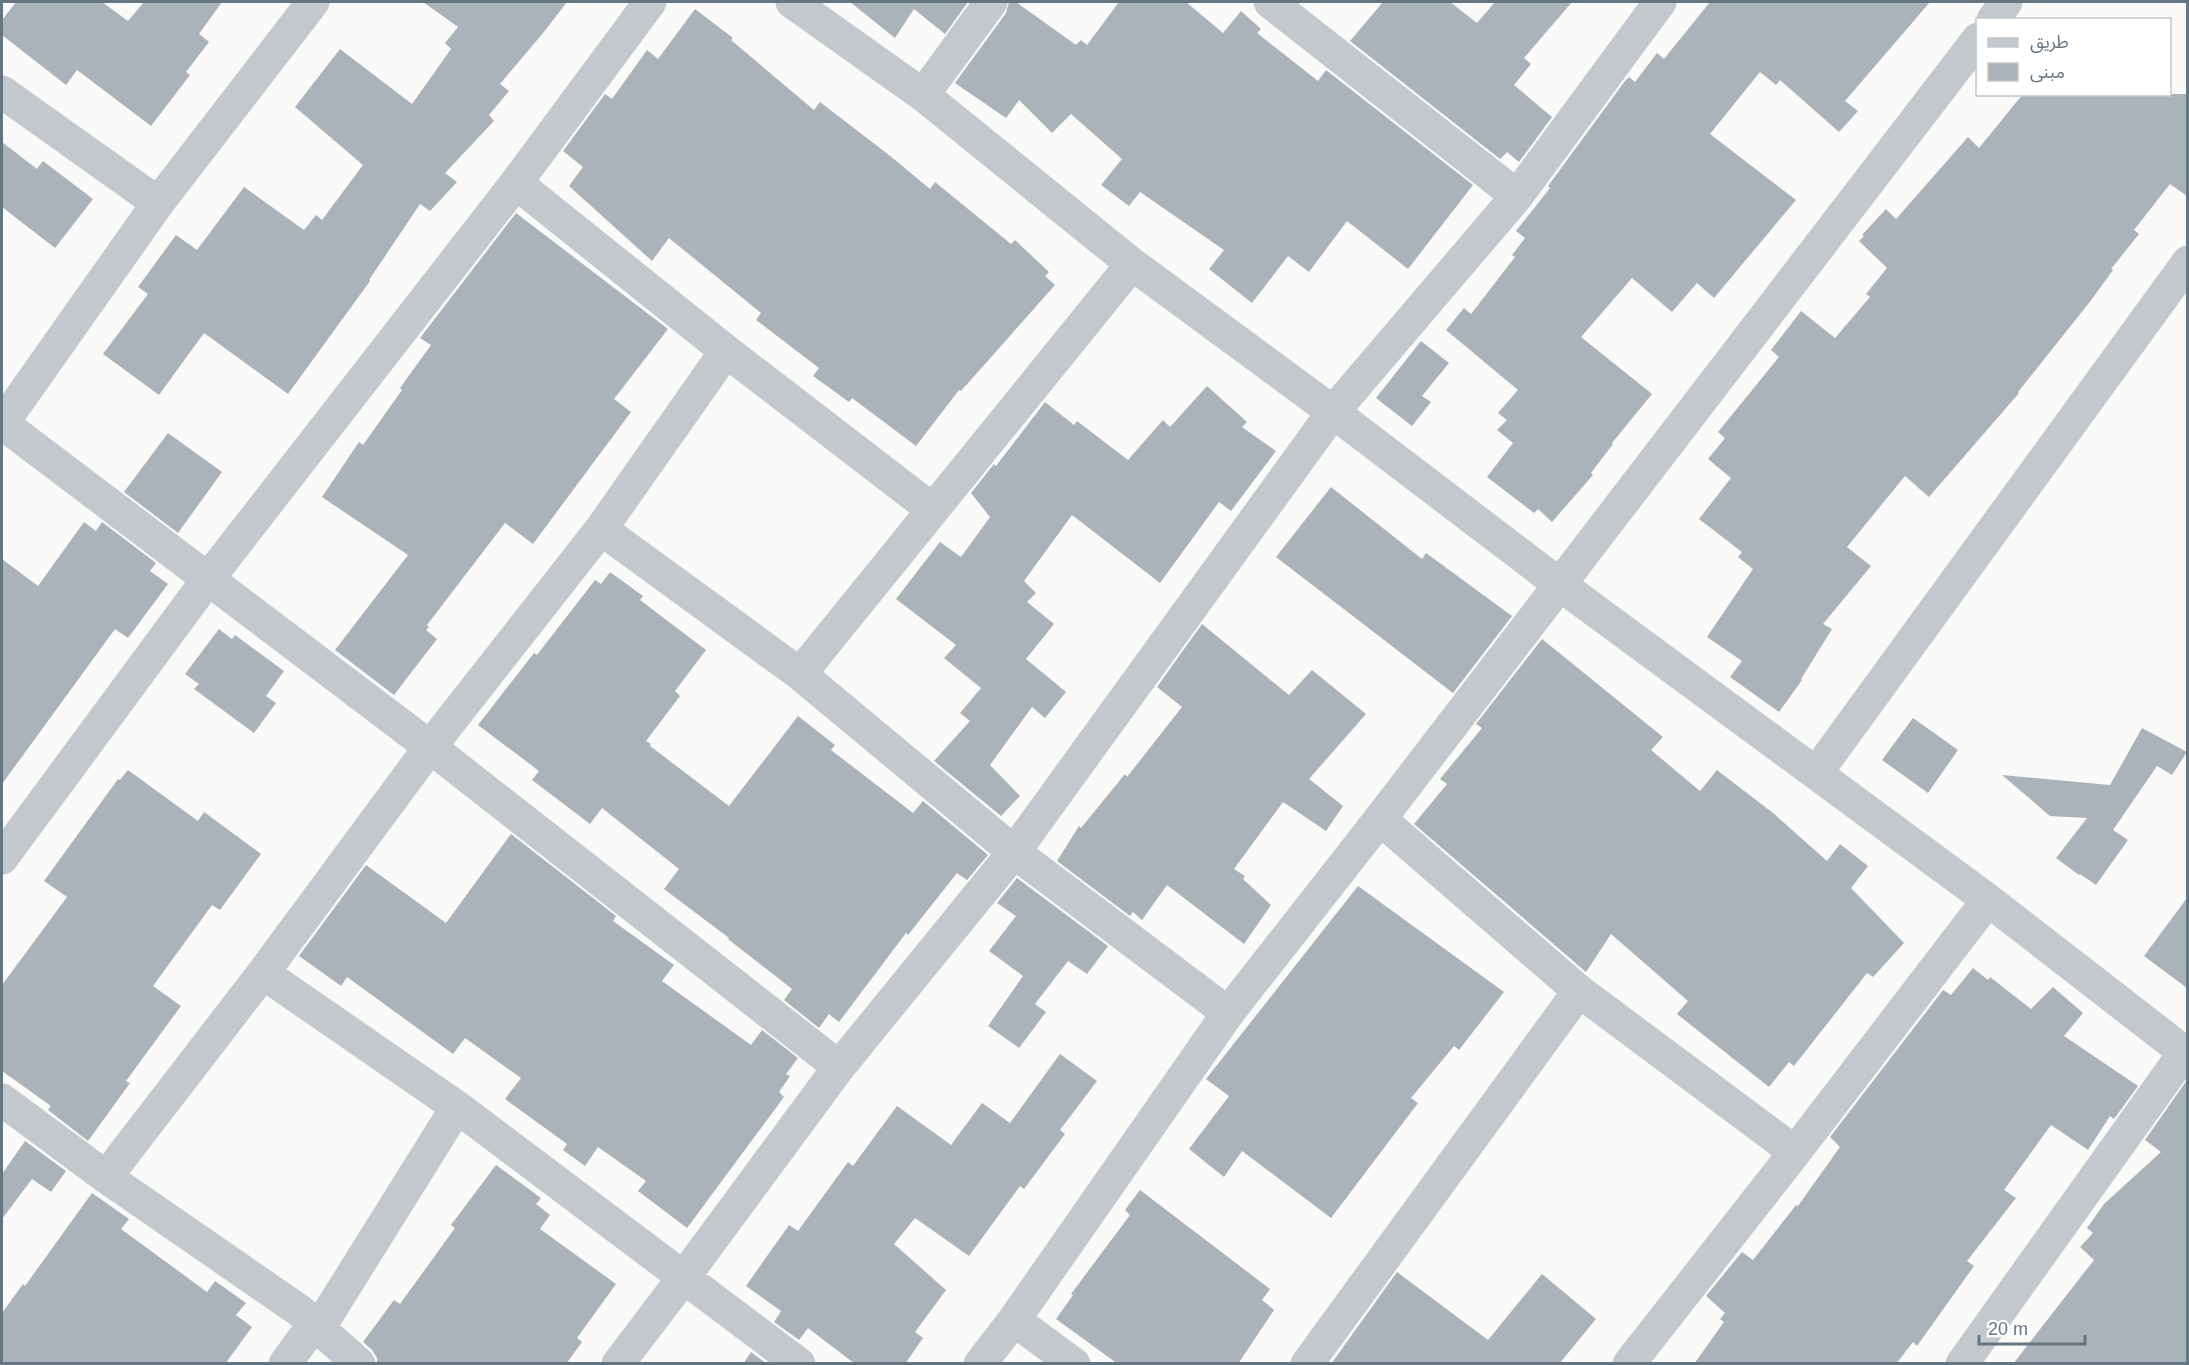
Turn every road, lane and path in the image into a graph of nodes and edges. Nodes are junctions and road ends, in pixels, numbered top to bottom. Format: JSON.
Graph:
{"nodes":[{"id":1,"x":313,"y":2,"type":"edge"},
{"id":2,"x":650,"y":2,"type":"edge"},
{"id":3,"x":792,"y":2,"type":"edge"},
{"id":4,"x":991,"y":2,"type":"edge"},
{"id":5,"x":1660,"y":2,"type":"edge"},
{"id":6,"x":2006,"y":2,"type":"edge"},
{"id":7,"x":1282,"y":5,"type":"edge"},
{"id":8,"x":1994,"y":18,"type":"edge"},
{"id":9,"x":1976,"y":40,"type":"edge"},
{"id":10,"x":2,"y":93,"type":"edge"},
{"id":11,"x":923,"y":95,"type":"junction"},
{"id":12,"x":516,"y":183,"type":"junction"},
{"id":13,"x":1516,"y":196,"type":"junction"},
{"id":14,"x":158,"y":204,"type":"junction"},
{"id":15,"x":2187,"y":262,"type":"edge"},
{"id":16,"x":1132,"y":264,"type":"junction"},
{"id":17,"x":726,"y":351,"type":"junction"},
{"id":18,"x":1333,"y":412,"type":"junction"},
{"id":19,"x":2,"y":424,"type":"edge"},
{"id":20,"x":933,"y":510,"type":"junction"},
{"id":21,"x":601,"y":530,"type":"junction"},
{"id":22,"x":208,"y":579,"type":"junction"},
{"id":23,"x":1559,"y":584,"type":"junction"},
{"id":24,"x":800,"y":674,"type":"junction"},
{"id":25,"x":430,"y":747,"type":"junction"},
{"id":26,"x":1817,"y":772,"type":"junction"},
{"id":27,"x":1380,"y":819,"type":"junction"},
{"id":28,"x":1014,"y":852,"type":"junction"},
{"id":29,"x":2,"y":858,"type":"edge"},
{"id":30,"x":1988,"y":900,"type":"junction"},
{"id":31,"x":263,"y":973,"type":"junction"},
{"id":32,"x":1579,"y":991,"type":"junction"},
{"id":33,"x":1228,"y":1013,"type":"junction"},
{"id":34,"x":2186,"y":1054,"type":"edge"},
{"id":35,"x":839,"y":1067,"type":"junction"},
{"id":36,"x":2,"y":1100,"type":"edge"},
{"id":37,"x":457,"y":1107,"type":"junction"},
{"id":38,"x":1795,"y":1152,"type":"junction"},
{"id":39,"x":106,"y":1177,"type":"junction"},
{"id":40,"x":684,"y":1277,"type":"junction"},
{"id":41,"x":1014,"y":1320,"type":"junction"},
{"id":42,"x":314,"y":1324,"type":"junction"},
{"id":43,"x":285,"y":1364,"type":"edge"},
{"id":44,"x":359,"y":1364,"type":"edge"},
{"id":45,"x":618,"y":1364,"type":"edge"},
{"id":46,"x":799,"y":1364,"type":"edge"},
{"id":47,"x":980,"y":1364,"type":"edge"},
{"id":48,"x":1074,"y":1364,"type":"edge"},
{"id":49,"x":1307,"y":1364,"type":"edge"},
{"id":50,"x":1629,"y":1364,"type":"edge"},
{"id":51,"x":1962,"y":1364,"type":"edge"}],
"edges":[{"from":1,"to":14,"type":"street"},
{"from":2,"to":12,"type":"street"},
{"from":3,"to":11,"type":"street"},
{"from":4,"to":11,"type":"street"},
{"from":5,"to":13,"type":"street"},
{"from":6,"to":8,"type":"street"},
{"from":7,"to":13,"type":"street"},
{"from":9,"to":23,"type":"street"},
{"from":10,"to":14,"type":"street"},
{"from":11,"to":16,"type":"street"},
{"from":12,"to":17,"type":"street"},
{"from":12,"to":22,"type":"street"},
{"from":13,"to":18,"type":"street"},
{"from":14,"to":19,"type":"street"},
{"from":15,"to":26,"type":"street"},
{"from":16,"to":18,"type":"street"},
{"from":16,"to":20,"type":"street"},
{"from":17,"to":20,"type":"street"},
{"from":17,"to":21,"type":"street"},
{"from":18,"to":23,"type":"street"},
{"from":18,"to":28,"type":"street"},
{"from":19,"to":22,"type":"street"},
{"from":20,"to":24,"type":"street"},
{"from":21,"to":24,"type":"street"},
{"from":21,"to":25,"type":"street"},
{"from":22,"to":25,"type":"street"},
{"from":22,"to":29,"type":"street"},
{"from":23,"to":26,"type":"street"},
{"from":23,"to":27,"type":"street"},
{"from":24,"to":28,"type":"street"},
{"from":25,"to":31,"type":"street"},
{"from":25,"to":35,"type":"street"},
{"from":26,"to":30,"type":"street"},
{"from":27,"to":32,"type":"street"},
{"from":27,"to":33,"type":"street"},
{"from":28,"to":33,"type":"street"},
{"from":28,"to":35,"type":"street"},
{"from":30,"to":34,"type":"street"},
{"from":30,"to":38,"type":"street"},
{"from":31,"to":37,"type":"street"},
{"from":31,"to":39,"type":"street"},
{"from":32,"to":38,"type":"street"},
{"from":32,"to":49,"type":"street"},
{"from":33,"to":41,"type":"street"},
{"from":34,"to":51,"type":"street"},
{"from":35,"to":40,"type":"street"},
{"from":36,"to":39,"type":"street"},
{"from":37,"to":40,"type":"street"},
{"from":37,"to":42,"type":"street"},
{"from":38,"to":50,"type":"street"},
{"from":39,"to":42,"type":"street"},
{"from":40,"to":45,"type":"street"},
{"from":40,"to":46,"type":"street"},
{"from":41,"to":47,"type":"street"},
{"from":41,"to":48,"type":"street"},
{"from":42,"to":43,"type":"street"},
{"from":42,"to":44,"type":"street"}]}
